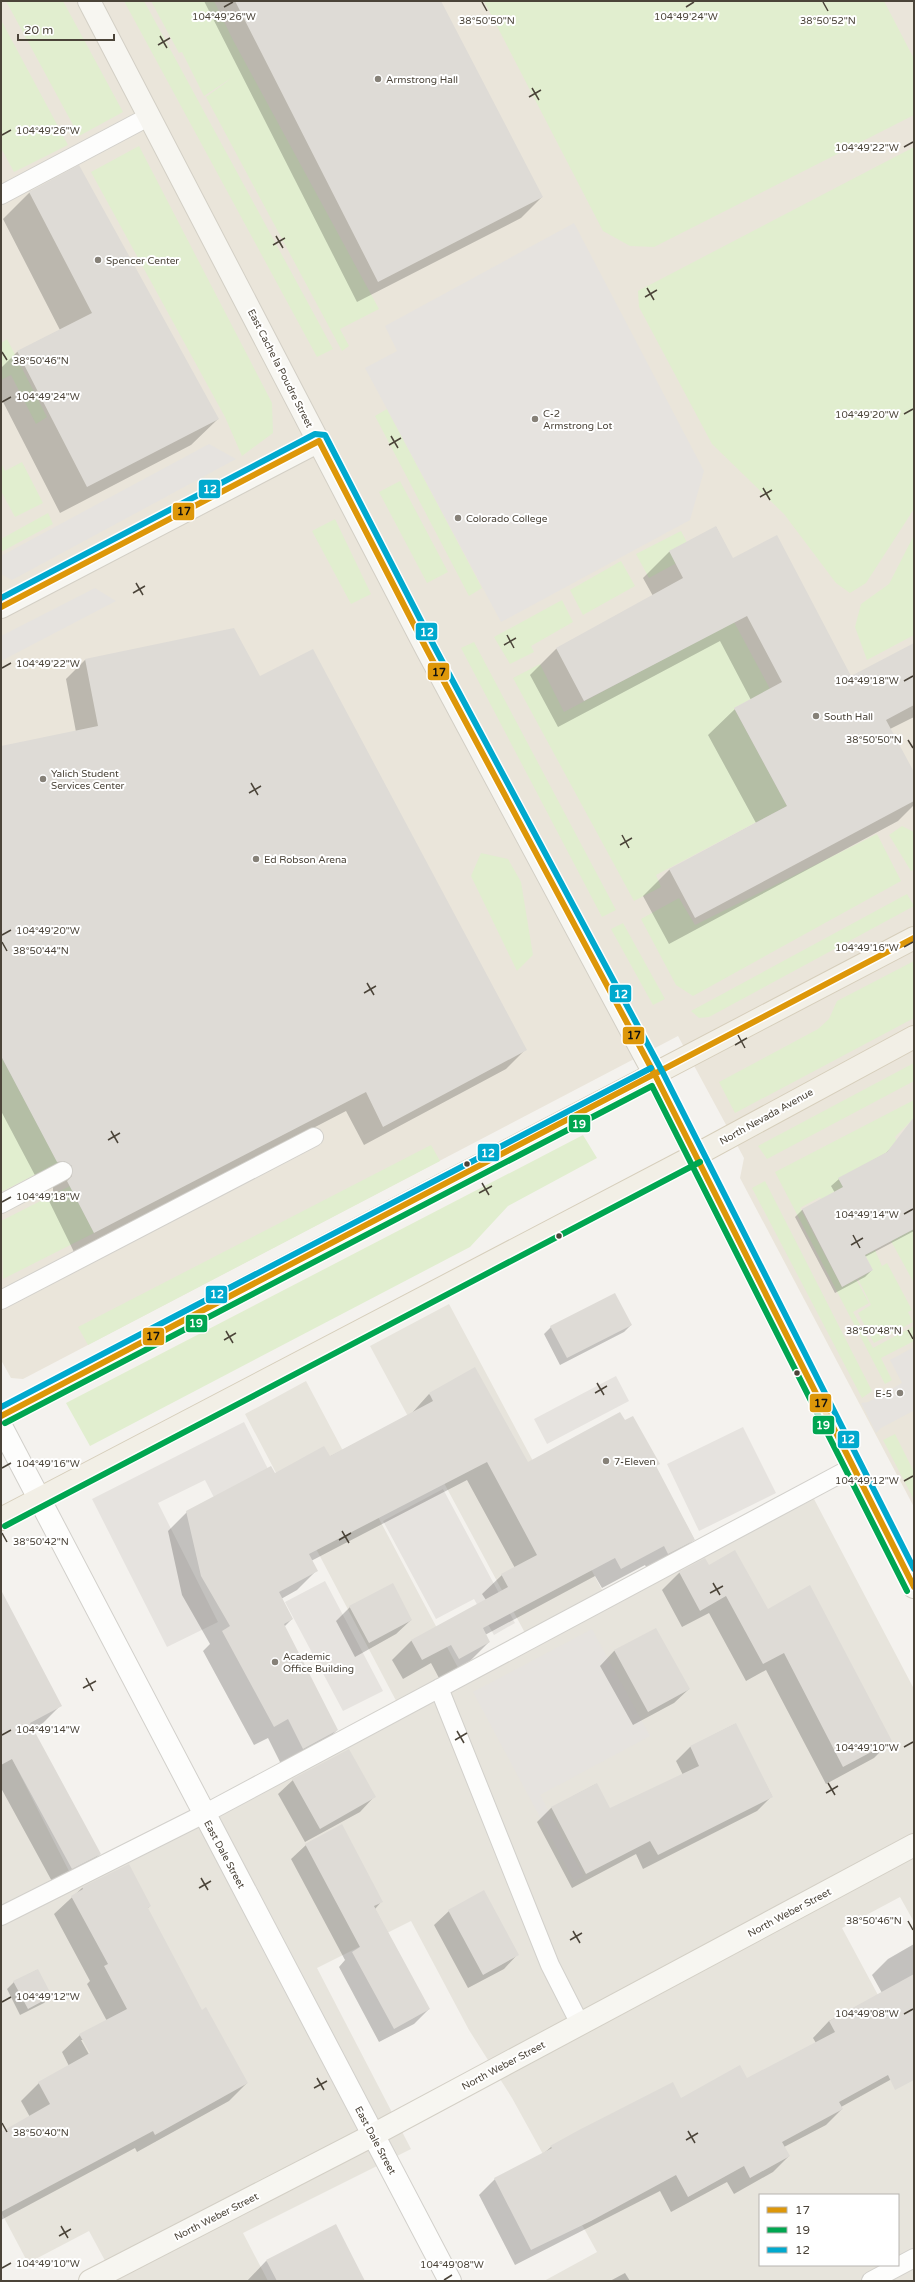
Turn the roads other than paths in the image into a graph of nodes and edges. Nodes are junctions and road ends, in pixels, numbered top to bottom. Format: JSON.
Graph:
{"nodes":[{"id":1,"x":89,"y":1,"type":"edge"},
{"id":2,"x":150,"y":116,"type":"junction"},
{"id":3,"x":1,"y":195,"type":"edge"},
{"id":4,"x":319,"y":441,"type":"junction"},
{"id":5,"x":1,"y":607,"type":"edge"},
{"id":6,"x":914,"y":938,"type":"edge"},
{"id":7,"x":914,"y":1037,"type":"edge"},
{"id":8,"x":655,"y":1075,"type":"junction"},
{"id":9,"x":314,"y":1137,"type":"dead end"},
{"id":10,"x":696,"y":1155,"type":"junction"},
{"id":11,"x":63,"y":1171,"type":"dead end"},
{"id":12,"x":1,"y":1204,"type":"edge"},
{"id":13,"x":1,"y":1300,"type":"edge"},
{"id":14,"x":1,"y":1416,"type":"edge"},
{"id":15,"x":1,"y":1426,"type":"edge"},
{"id":16,"x":853,"y":1467,"type":"junction"},
{"id":17,"x":39,"y":1500,"type":"junction"},
{"id":18,"x":1,"y":1520,"type":"edge"},
{"id":19,"x":914,"y":1587,"type":"edge"},
{"id":20,"x":439,"y":1688,"type":"junction"},
{"id":21,"x":204,"y":1814,"type":"junction"},
{"id":22,"x":914,"y":1845,"type":"edge"},
{"id":23,"x":1,"y":1916,"type":"edge"},
{"id":24,"x":580,"y":2024,"type":"junction"},
{"id":25,"x":373,"y":2135,"type":"junction"},
{"id":26,"x":914,"y":2258,"type":"edge"},
{"id":27,"x":90,"y":2281,"type":"edge"},
{"id":28,"x":450,"y":2281,"type":"edge"},
{"id":29,"x":871,"y":2281,"type":"edge"}],
"edges":[{"from":1,"to":2,"type":"street","name":"East Cache la Poudre Street"},
{"from":2,"to":3,"type":"lane"},
{"from":2,"to":4,"type":"street","name":"East Cache la Poudre Street"},
{"from":4,"to":5,"type":"street"},
{"from":4,"to":8,"type":"street","name":"East Cache la Poudre Street"},
{"from":6,"to":8,"type":"main road"},
{"from":7,"to":10,"type":"main road","name":"North Nevada Avenue"},
{"from":8,"to":10,"type":"street","name":"East Cache la Poudre Street"},
{"from":8,"to":14,"type":"main road"},
{"from":9,"to":13,"type":"lane"},
{"from":10,"to":16,"type":"street","name":"East Cache la Poudre Street"},
{"from":10,"to":17,"type":"main road","name":"North Nevada Avenue"},
{"from":11,"to":12,"type":"lane"},
{"from":15,"to":17,"type":"street","name":"East Dale Street"},
{"from":16,"to":19,"type":"street","name":"East Cache la Poudre Street"},
{"from":16,"to":20,"type":"lane"},
{"from":17,"to":18,"type":"main road","name":"North Nevada Avenue"},
{"from":17,"to":21,"type":"street","name":"East Dale Street"},
{"from":20,"to":21,"type":"lane"},
{"from":20,"to":24,"type":"lane"},
{"from":21,"to":23,"type":"lane"},
{"from":21,"to":25,"type":"street","name":"East Dale Street"},
{"from":22,"to":24,"type":"street","name":"North Weber Street"},
{"from":24,"to":25,"type":"street","name":"North Weber Street"},
{"from":25,"to":27,"type":"street","name":"North Weber Street"},
{"from":25,"to":28,"type":"street","name":"East Dale Street"},
{"from":26,"to":29,"type":"lane"}]}
